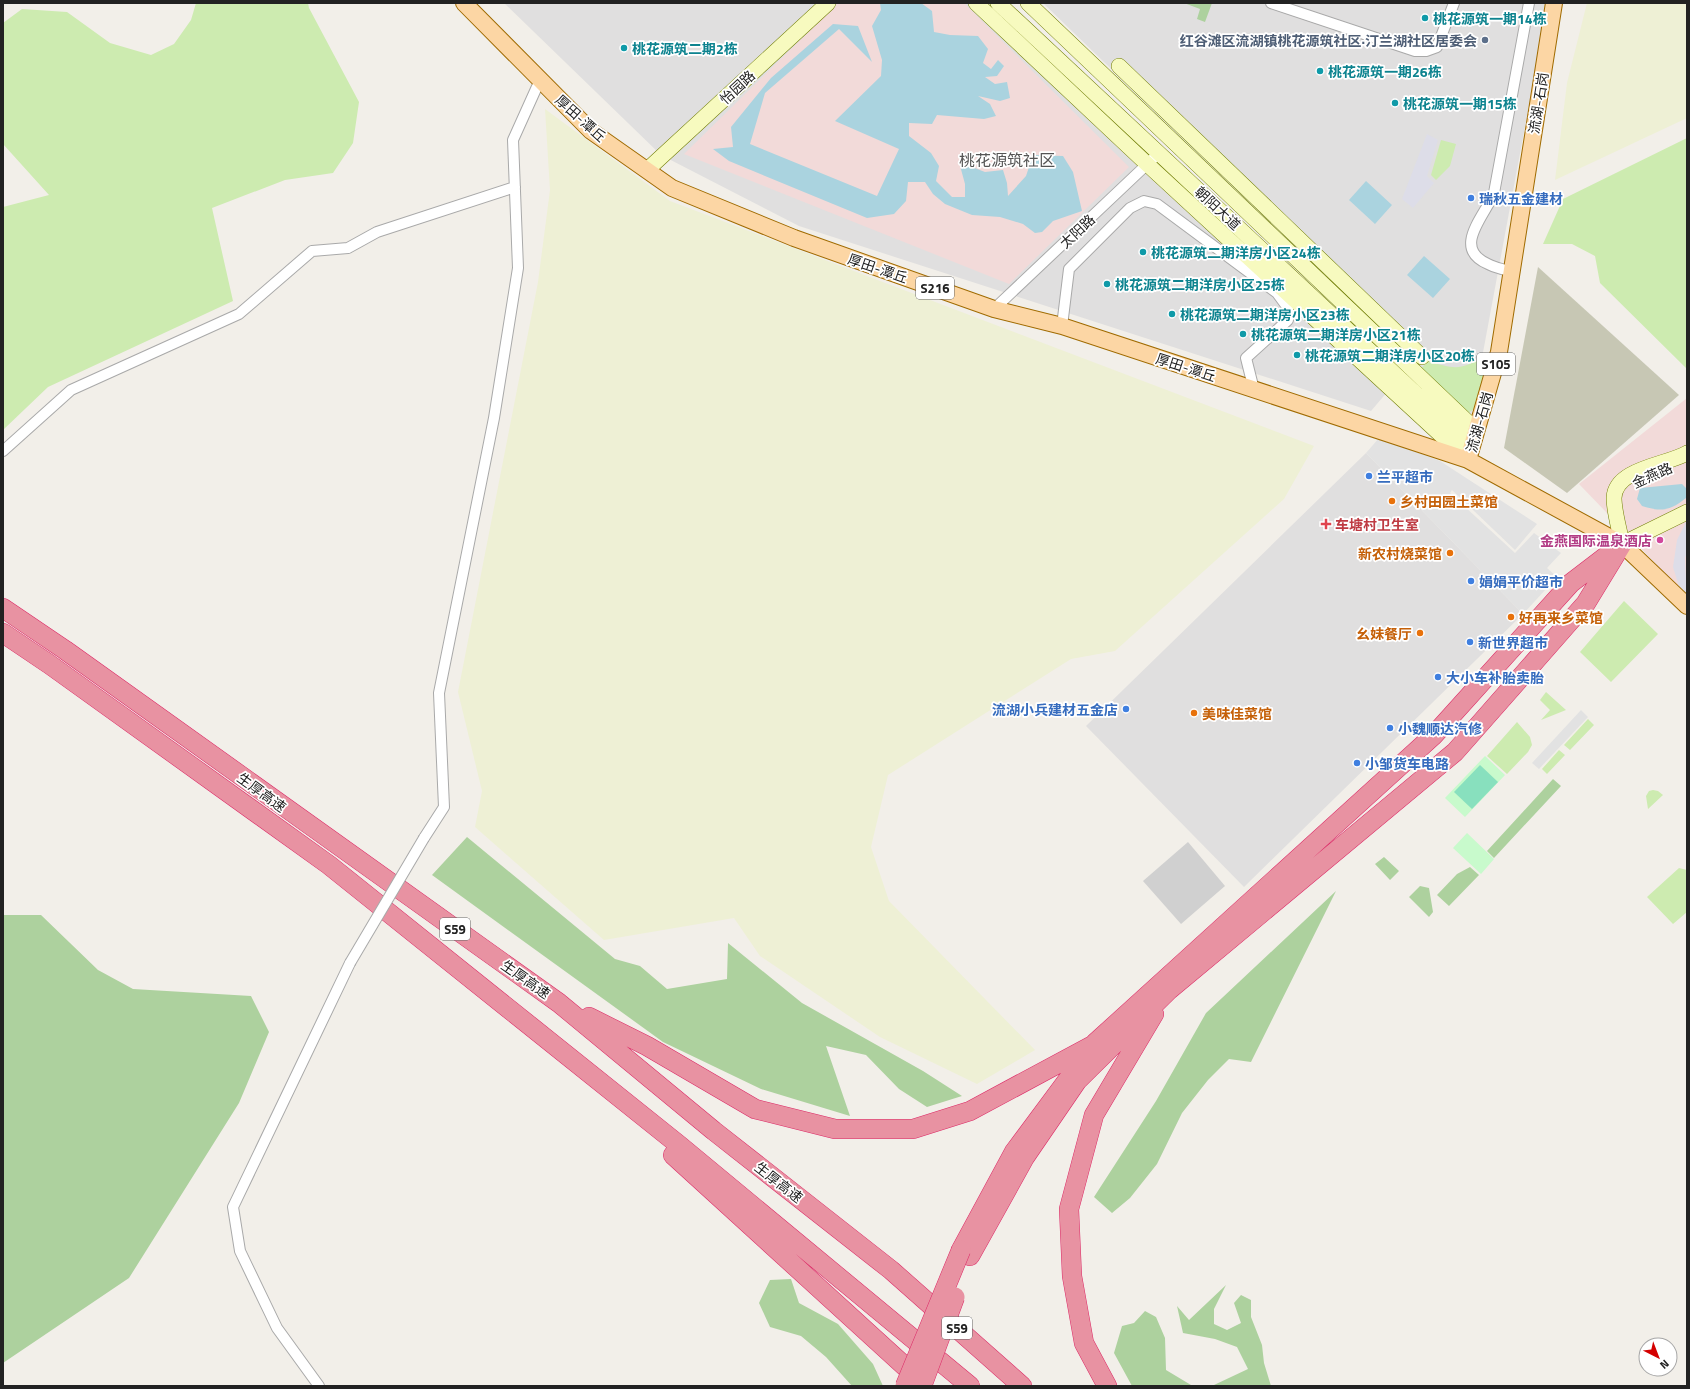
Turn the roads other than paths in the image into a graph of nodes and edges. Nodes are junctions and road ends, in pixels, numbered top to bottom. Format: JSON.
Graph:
{"nodes":[{"id":1,"x":464,"y":3,"type":"edge"},
{"id":2,"x":828,"y":3,"type":"edge"},
{"id":3,"x":976,"y":3,"type":"edge"},
{"id":4,"x":998,"y":3,"type":"edge"},
{"id":5,"x":1028,"y":3,"type":"edge"},
{"id":6,"x":1271,"y":3,"type":"edge"},
{"id":7,"x":1454,"y":3,"type":"edge"},
{"id":8,"x":1529,"y":3,"type":"edge"},
{"id":9,"x":1554,"y":3,"type":"edge"},
{"id":10,"x":1119,"y":66,"type":"dead end"},
{"id":11,"x":540,"y":80,"type":"junction"},
{"id":12,"x":1159,"y":153,"type":"junction"},
{"id":13,"x":1147,"y":164,"type":"junction"},
{"id":14,"x":647,"y":170,"type":"junction"},
{"id":15,"x":515,"y":187,"type":"junction"},
{"id":16,"x":1236,"y":226,"type":"junction"},
{"id":17,"x":1232,"y":242,"type":"junction"},
{"id":18,"x":1228,"y":257,"type":"junction"},
{"id":19,"x":1512,"y":272,"type":"junction"},
{"id":20,"x":994,"y":309,"type":"junction"},
{"id":21,"x":1062,"y":326,"type":"junction"},
{"id":22,"x":1422,"y":357,"type":"dead end"},
{"id":23,"x":1254,"y":390,"type":"junction"},
{"id":24,"x":1476,"y":430,"type":"junction"},
{"id":25,"x":3,"y":451,"type":"edge"},
{"id":26,"x":1470,"y":453,"type":"junction"},
{"id":27,"x":1687,"y":453,"type":"edge"},
{"id":28,"x":1687,"y":459,"type":"edge"},
{"id":29,"x":1687,"y":512,"type":"edge"},
{"id":30,"x":1687,"y":519,"type":"edge"},
{"id":31,"x":1622,"y":544,"type":"junction"},
{"id":32,"x":1687,"y":606,"type":"edge"},
{"id":33,"x":3,"y":608,"type":"edge"},
{"id":34,"x":3,"y":633,"type":"edge"},
{"id":35,"x":1169,"y":990,"type":"junction"},
{"id":36,"x":559,"y":1002,"type":"junction"},
{"id":37,"x":536,"y":1030,"type":"junction"},
{"id":38,"x":1095,"y":1043,"type":"junction"},
{"id":39,"x":965,"y":1253,"type":"junction"},
{"id":40,"x":319,"y":1386,"type":"edge"},
{"id":41,"x":905,"y":1386,"type":"edge"},
{"id":42,"x":922,"y":1386,"type":"edge"},
{"id":43,"x":926,"y":1386,"type":"edge"},
{"id":44,"x":970,"y":1386,"type":"edge"},
{"id":45,"x":1022,"y":1386,"type":"edge"},
{"id":46,"x":1107,"y":1386,"type":"edge"}],
"edges":[{"from":1,"to":11,"type":"main road","name":"厚田-潭丘","number":"S216"},
{"from":2,"to":14,"type":"street","name":"怡园路"},
{"from":3,"to":13,"type":"street"},
{"from":4,"to":12,"type":"street","name":"朝阳大道"},
{"from":5,"to":24,"type":"street","name":"朝阳大道"},
{"from":6,"to":7,"type":"street"},
{"from":8,"to":19,"type":"street"},
{"from":9,"to":19,"type":"main road","name":"流湖-石岗","number":"S105"},
{"from":10,"to":22,"type":"street"},
{"from":11,"to":14,"type":"main road","name":"厚田-潭丘","number":"S216"},
{"from":11,"to":15,"type":"street"},
{"from":12,"to":13,"type":"street","name":"太阳路"},
{"from":12,"to":16,"type":"street","name":"朝阳大道"},
{"from":13,"to":17,"type":"street"},
{"from":13,"to":20,"type":"street","name":"太阳路"},
{"from":14,"to":20,"type":"main road","name":"厚田-潭丘","number":"S216"},
{"from":15,"to":25,"type":"street"},
{"from":15,"to":40,"type":"street","bridge":true},
{"from":16,"to":17,"type":"street"},
{"from":16,"to":26,"type":"street","name":"朝阳大道"},
{"from":17,"to":18,"type":"street"},
{"from":17,"to":26,"type":"street"},
{"from":18,"to":21,"type":"street"},
{"from":18,"to":23,"type":"street"},
{"from":19,"to":24,"type":"main road","name":"流湖-石岗","number":"S105"},
{"from":20,"to":21,"type":"main road","name":"厚田-潭丘","number":"S216"},
{"from":21,"to":23,"type":"main road","name":"厚田-潭丘","number":"S216"},
{"from":23,"to":26,"type":"main road","name":"厚田-潭丘","number":"S216"},
{"from":24,"to":26,"type":"main road","name":"流湖-石岗","number":"S105"},
{"from":26,"to":31,"type":"main road","name":"流湖-石岗"},
{"from":27,"to":31,"type":"street","name":"金燕路"},
{"from":28,"to":31,"type":"street","name":"金燕路"},
{"from":29,"to":31,"type":"street"},
{"from":30,"to":31,"type":"street"},
{"from":31,"to":32,"type":"main road","name":"流湖-石岗"},
{"from":31,"to":35,"type":"highway"},
{"from":31,"to":38,"type":"highway"},
{"from":33,"to":36,"type":"highway","name":"生厚高速","number":"S59"},
{"from":34,"to":37,"type":"highway","name":"生厚高速","number":"S59"},
{"from":35,"to":39,"type":"highway"},
{"from":35,"to":46,"type":"highway"},
{"from":36,"to":38,"type":"highway"},
{"from":36,"to":45,"type":"highway","name":"生厚高速","number":"S59"},
{"from":37,"to":43,"type":"highway"},
{"from":37,"to":44,"type":"highway","name":"生厚高速","number":"S59"},
{"from":38,"to":39,"type":"highway"},
{"from":39,"to":41,"type":"highway","bridge":true},
{"from":39,"to":42,"type":"highway","bridge":true}]}
